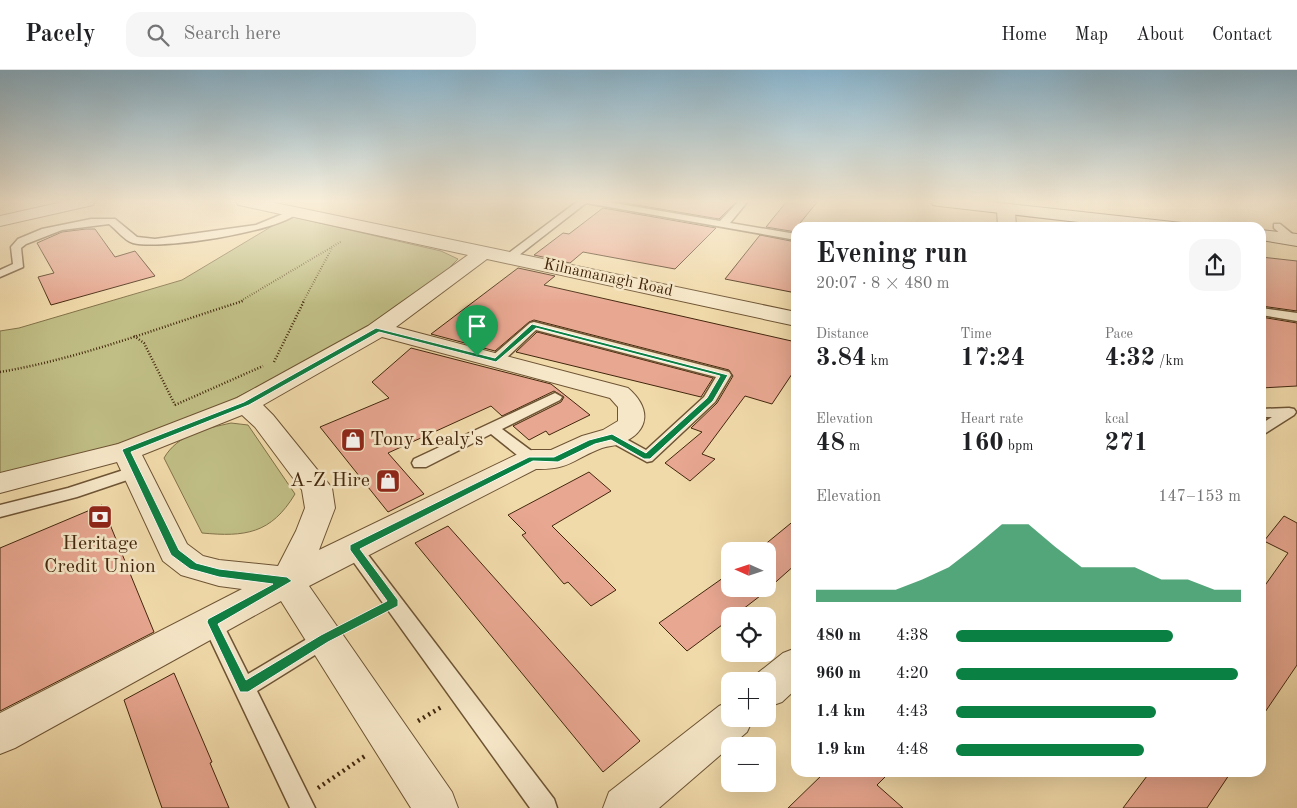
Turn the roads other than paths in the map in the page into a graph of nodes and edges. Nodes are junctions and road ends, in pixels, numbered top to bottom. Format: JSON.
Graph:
{"nodes":[{"id":1,"x":33,"y":235,"type":"edge"},
{"id":2,"x":129,"y":235,"type":"edge"},
{"id":3,"x":203,"y":235,"type":"edge"},
{"id":4,"x":409,"y":235,"type":"edge"},
{"id":5,"x":539,"y":235,"type":"edge"},
{"id":6,"x":484,"y":252,"type":"junction"},
{"id":7,"x":510,"y":258,"type":"junction"},
{"id":8,"x":0,"y":274,"type":"edge"},
{"id":9,"x":1266,"y":312,"type":"edge"},
{"id":10,"x":1297,"y":317,"type":"edge"},
{"id":11,"x":791,"y":318,"type":"edge"},
{"id":12,"x":378,"y":329,"type":"junction"},
{"id":13,"x":496,"y":360,"type":"junction"},
{"id":14,"x":554,"y":397,"type":"dead end"},
{"id":15,"x":246,"y":404,"type":"junction"},
{"id":16,"x":1293,"y":409,"type":"edge"},
{"id":17,"x":1266,"y":412,"type":"edge"},
{"id":18,"x":492,"y":428,"type":"junction"},
{"id":19,"x":1266,"y":428,"type":"edge"},
{"id":20,"x":612,"y":437,"type":"junction"},
{"id":21,"x":532,"y":458,"type":"junction"},
{"id":22,"x":131,"y":461,"type":"junction"},
{"id":23,"x":420,"y":463,"type":"dead end"},
{"id":24,"x":0,"y":483,"type":"edge"},
{"id":25,"x":0,"y":510,"type":"edge"},
{"id":26,"x":354,"y":548,"type":"junction"},
{"id":27,"x":287,"y":581,"type":"junction"},
{"id":28,"x":212,"y":622,"type":"junction"},
{"id":29,"x":324,"y":639,"type":"junction"},
{"id":30,"x":791,"y":669,"type":"edge"},
{"id":31,"x":776,"y":682,"type":"edge"},
{"id":32,"x":244,"y":688,"type":"junction"},
{"id":33,"x":723,"y":727,"type":"edge"},
{"id":34,"x":0,"y":734,"type":"edge"},
{"id":35,"x":303,"y":808,"type":"edge"},
{"id":36,"x":436,"y":808,"type":"edge"},
{"id":37,"x":545,"y":808,"type":"edge"},
{"id":38,"x":625,"y":808,"type":"edge"}],
"edges":[{"from":1,"to":8,"type":"lane"},
{"from":2,"to":3,"type":"lane"},
{"from":4,"to":6,"type":"street","name":"Kilnamanagh Road"},
{"from":5,"to":7,"type":"lane"},
{"from":6,"to":7,"type":"street","name":"Kilnamanagh Road"},
{"from":6,"to":12,"type":"street"},
{"from":7,"to":11,"type":"street","name":"Kilnamanagh Road"},
{"from":9,"to":10,"type":"lane"},
{"from":12,"to":13,"type":"street"},
{"from":12,"to":15,"type":"street"},
{"from":13,"to":20,"type":"street"},
{"from":13,"to":20,"type":"lane"},
{"from":14,"to":18,"type":"lane"},
{"from":15,"to":22,"type":"street"},
{"from":15,"to":27,"type":"street"},
{"from":16,"to":17,"type":"lane"},
{"from":16,"to":19,"type":"lane"},
{"from":18,"to":21,"type":"lane"},
{"from":18,"to":23,"type":"lane"},
{"from":20,"to":21,"type":"street"},
{"from":21,"to":26,"type":"street"},
{"from":22,"to":24,"type":"street"},
{"from":22,"to":25,"type":"lane"},
{"from":22,"to":27,"type":"street"},
{"from":26,"to":27,"type":"street"},
{"from":26,"to":37,"type":"lane"},
{"from":27,"to":28,"type":"street"},
{"from":27,"to":29,"type":"street"},
{"from":28,"to":32,"type":"lane"},
{"from":28,"to":34,"type":"street"},
{"from":29,"to":32,"type":"lane"},
{"from":29,"to":36,"type":"street"},
{"from":30,"to":31,"type":"street"},
{"from":32,"to":35,"type":"lane"},
{"from":33,"to":38,"type":"street"}]}
